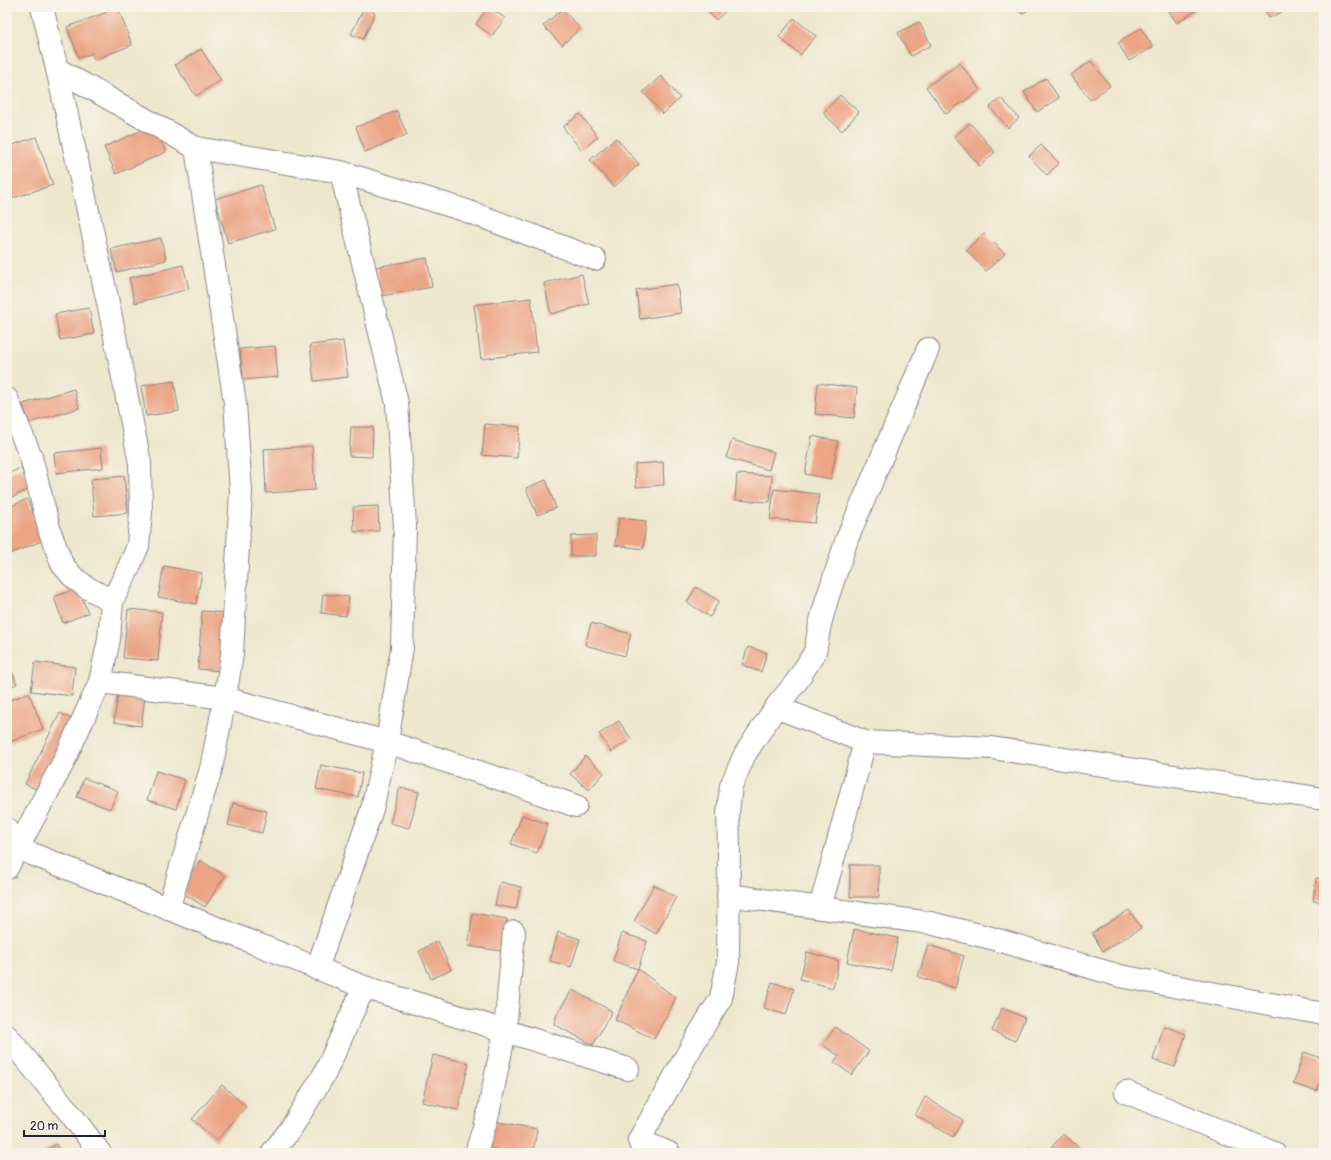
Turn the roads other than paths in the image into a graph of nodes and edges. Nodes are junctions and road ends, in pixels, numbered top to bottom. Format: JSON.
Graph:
{"nodes":[{"id":1,"x":42,"y":7,"type":"edge"},
{"id":2,"x":57,"y":69,"type":"junction"},
{"id":3,"x":196,"y":148,"type":"junction"},
{"id":4,"x":341,"y":172,"type":"junction"},
{"id":5,"x":595,"y":258,"type":"dead end"},
{"id":6,"x":928,"y":349,"type":"dead end"},
{"id":7,"x":7,"y":399,"type":"edge"},
{"id":8,"x":112,"y":601,"type":"junction"},
{"id":9,"x":100,"y":682,"type":"junction"},
{"id":10,"x":225,"y":698,"type":"junction"},
{"id":11,"x":776,"y":707,"type":"junction"},
{"id":12,"x":387,"y":742,"type":"junction"},
{"id":13,"x":865,"y":742,"type":"junction"},
{"id":14,"x":1324,"y":799,"type":"edge"},
{"id":15,"x":576,"y":806,"type":"dead end"},
{"id":16,"x":7,"y":829,"type":"edge"},
{"id":17,"x":17,"y":848,"type":"junction"},
{"id":18,"x":7,"y":868,"type":"edge"},
{"id":19,"x":728,"y":895,"type":"junction"},
{"id":20,"x":820,"y":908,"type":"junction"},
{"id":21,"x":168,"y":909,"type":"junction"},
{"id":22,"x":514,"y":932,"type":"dead end"},
{"id":23,"x":317,"y":969,"type":"junction"},
{"id":24,"x":364,"y":987,"type":"junction"},
{"id":25,"x":1324,"y":1014,"type":"edge"},
{"id":26,"x":505,"y":1031,"type":"junction"},
{"id":27,"x":7,"y":1036,"type":"edge"},
{"id":28,"x":628,"y":1069,"type":"dead end"},
{"id":29,"x":1126,"y":1092,"type":"dead end"},
{"id":30,"x":641,"y":1146,"type":"edge"},
{"id":31,"x":100,"y":1153,"type":"edge"},
{"id":32,"x":272,"y":1153,"type":"edge"},
{"id":33,"x":476,"y":1153,"type":"edge"},
{"id":34,"x":669,"y":1153,"type":"edge"},
{"id":35,"x":1274,"y":1153,"type":"edge"}],
"edges":[{"from":1,"to":2,"type":"street"},
{"from":2,"to":3,"type":"street"},
{"from":2,"to":8,"type":"street"},
{"from":3,"to":4,"type":"street"},
{"from":3,"to":10,"type":"street"},
{"from":4,"to":5,"type":"street"},
{"from":4,"to":12,"type":"street"},
{"from":6,"to":11,"type":"street"},
{"from":7,"to":8,"type":"street"},
{"from":8,"to":9,"type":"street"},
{"from":9,"to":10,"type":"street"},
{"from":9,"to":17,"type":"street"},
{"from":10,"to":12,"type":"street"},
{"from":10,"to":21,"type":"street"},
{"from":11,"to":13,"type":"street"},
{"from":11,"to":19,"type":"street"},
{"from":12,"to":15,"type":"street"},
{"from":12,"to":23,"type":"street"},
{"from":13,"to":14,"type":"street"},
{"from":13,"to":20,"type":"street"},
{"from":16,"to":17,"type":"street"},
{"from":17,"to":18,"type":"street"},
{"from":17,"to":21,"type":"street"},
{"from":19,"to":20,"type":"street"},
{"from":19,"to":30,"type":"street"},
{"from":20,"to":25,"type":"street"},
{"from":21,"to":23,"type":"street"},
{"from":22,"to":26,"type":"street"},
{"from":23,"to":24,"type":"street"},
{"from":24,"to":26,"type":"street"},
{"from":24,"to":32,"type":"street"},
{"from":26,"to":28,"type":"street"},
{"from":26,"to":33,"type":"street"},
{"from":27,"to":31,"type":"street"},
{"from":29,"to":35,"type":"street"},
{"from":30,"to":34,"type":"street"}]}
